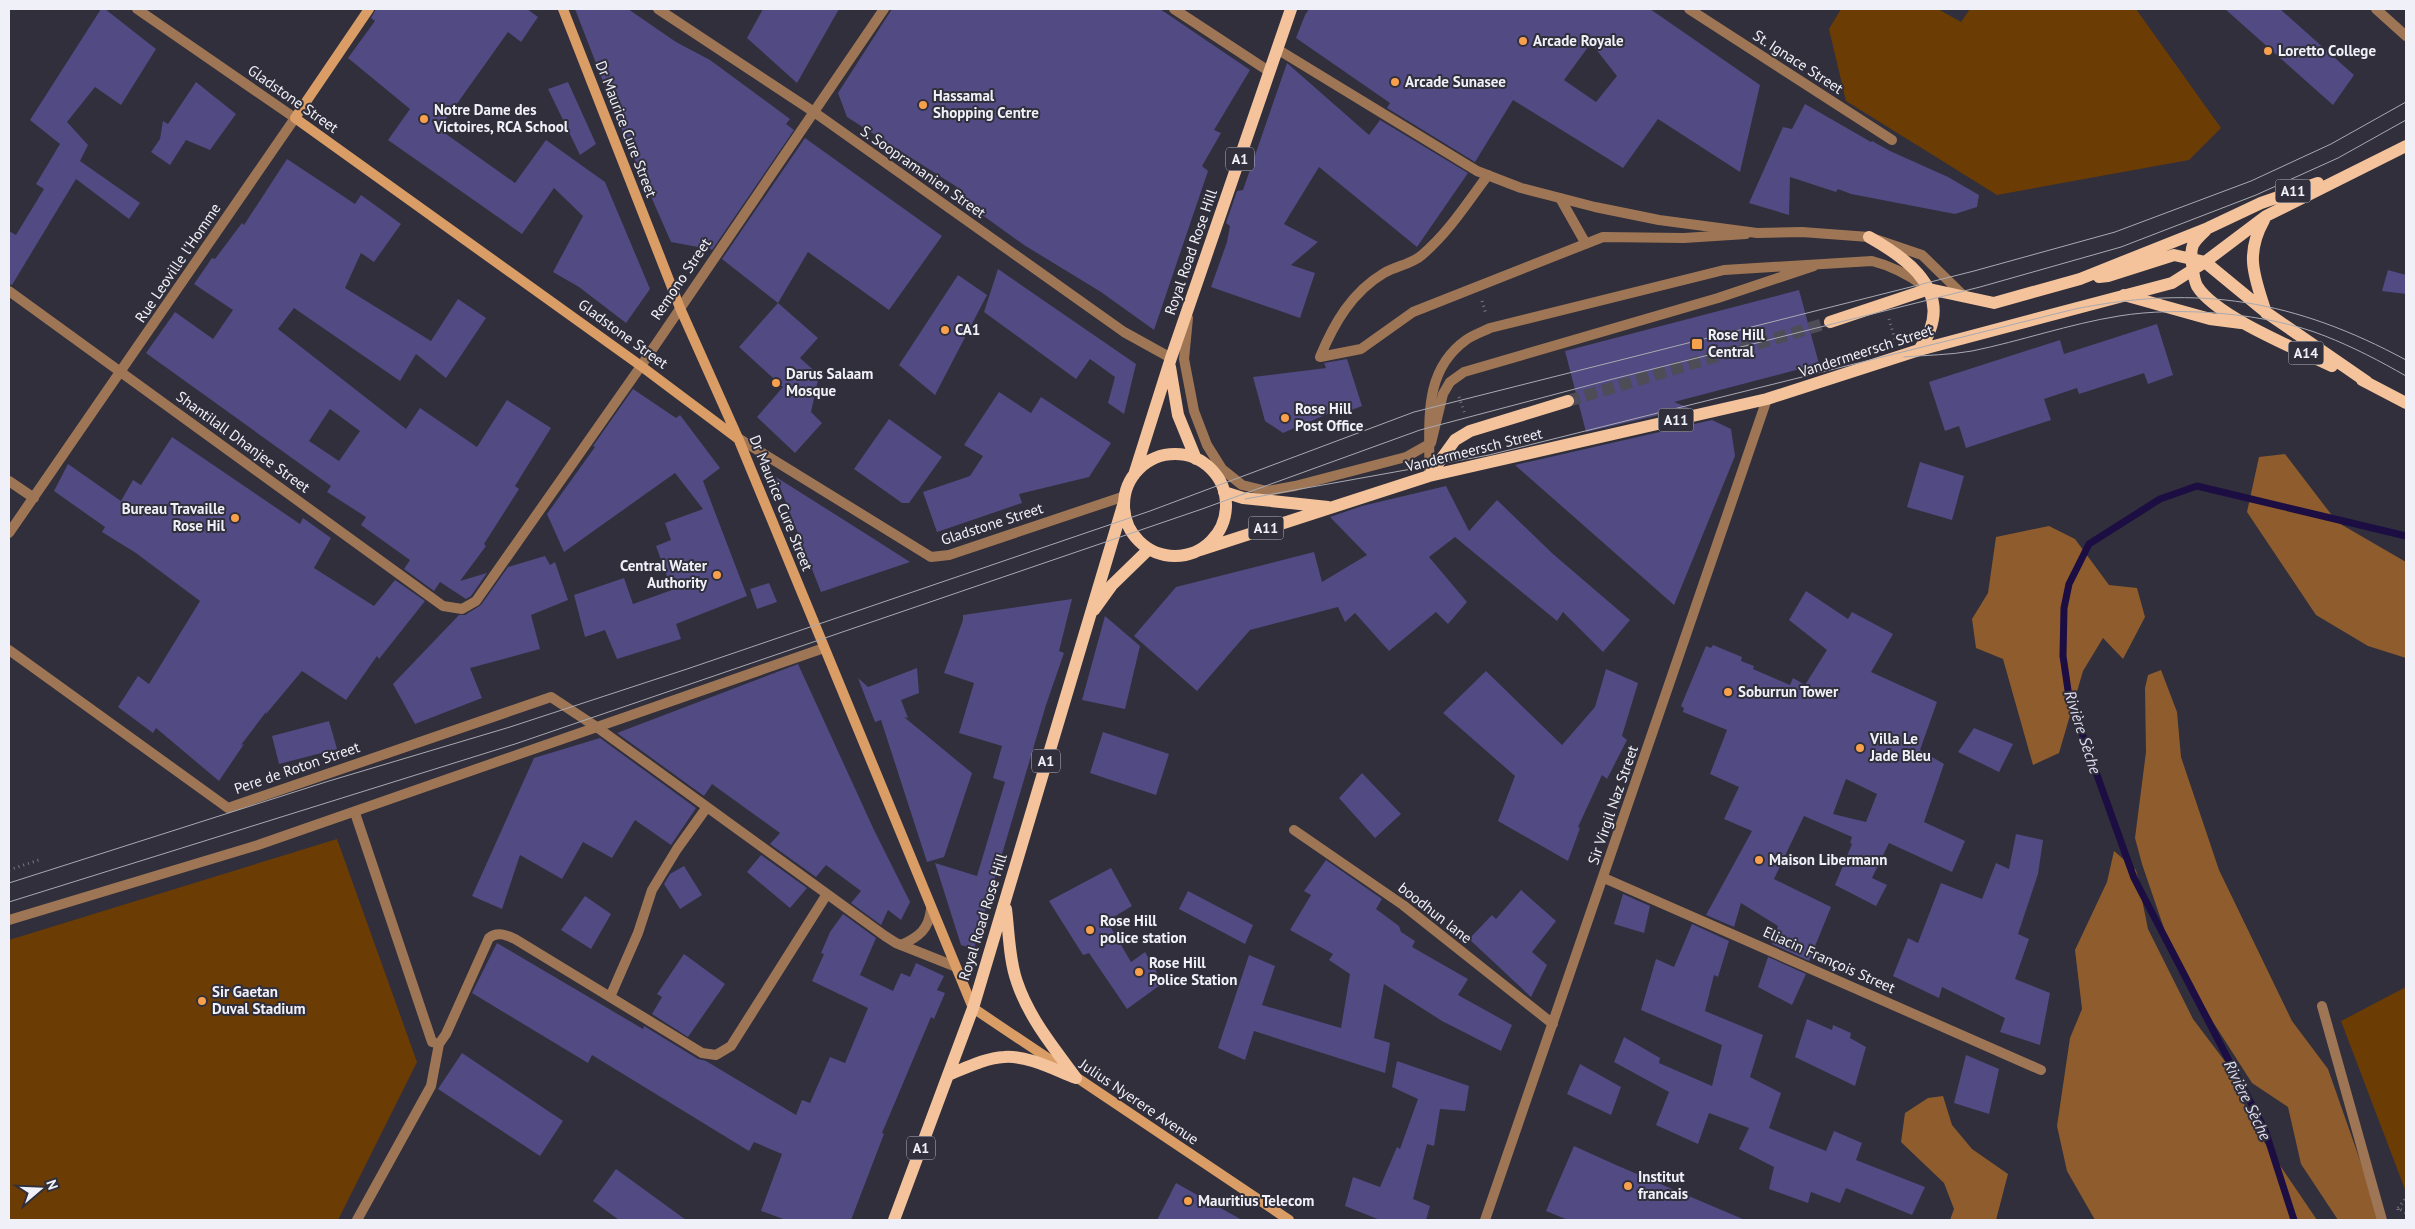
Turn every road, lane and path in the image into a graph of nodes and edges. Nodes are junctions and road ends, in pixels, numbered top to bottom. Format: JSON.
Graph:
{"nodes":[{"id":1,"x":137,"y":9,"type":"edge"},
{"id":2,"x":369,"y":9,"type":"edge"},
{"id":3,"x":563,"y":9,"type":"edge"},
{"id":4,"x":658,"y":9,"type":"edge"},
{"id":5,"x":884,"y":9,"type":"edge"},
{"id":6,"x":1174,"y":9,"type":"edge"},
{"id":7,"x":1291,"y":9,"type":"edge"},
{"id":8,"x":1689,"y":9,"type":"edge"},
{"id":9,"x":2376,"y":9,"type":"edge"},
{"id":10,"x":2406,"y":36,"type":"edge"},
{"id":11,"x":1277,"y":49,"type":"junction"},
{"id":12,"x":1270,"y":72,"type":"junction"},
{"id":13,"x":814,"y":112,"type":"junction"},
{"id":14,"x":295,"y":118,"type":"junction"},
{"id":15,"x":1892,"y":140,"type":"dead end"},
{"id":16,"x":2406,"y":146,"type":"edge"},
{"id":17,"x":2381,"y":160,"type":"junction"},
{"id":18,"x":1488,"y":175,"type":"junction"},
{"id":19,"x":1560,"y":198,"type":"junction"},
{"id":20,"x":2266,"y":216,"type":"junction"},
{"id":21,"x":2208,"y":228,"type":"junction"},
{"id":22,"x":1757,"y":233,"type":"junction"},
{"id":23,"x":1868,"y":237,"type":"junction"},
{"id":24,"x":1586,"y":244,"type":"junction"},
{"id":25,"x":2205,"y":262,"type":"junction"},
{"id":26,"x":2192,"y":264,"type":"junction"},
{"id":27,"x":1814,"y":266,"type":"junction"},
{"id":28,"x":2080,"y":279,"type":"junction"},
{"id":29,"x":1929,"y":289,"type":"junction"},
{"id":30,"x":9,"y":291,"type":"edge"},
{"id":31,"x":2122,"y":295,"type":"junction"},
{"id":32,"x":1964,"y":296,"type":"junction"},
{"id":33,"x":680,"y":308,"type":"junction"},
{"id":34,"x":1189,"y":308,"type":"junction"},
{"id":35,"x":2267,"y":313,"type":"junction"},
{"id":36,"x":1830,"y":322,"type":"tunnel mouth"},
{"id":37,"x":2246,"y":324,"type":"junction"},
{"id":38,"x":1919,"y":350,"type":"junction"},
{"id":39,"x":1170,"y":361,"type":"junction"},
{"id":40,"x":641,"y":366,"type":"junction"},
{"id":41,"x":121,"y":372,"type":"junction"},
{"id":42,"x":2368,"y":382,"type":"junction"},
{"id":43,"x":1767,"y":399,"type":"junction"},
{"id":44,"x":1568,"y":401,"type":"tunnel mouth"},
{"id":45,"x":2406,"y":403,"type":"edge"},
{"id":46,"x":738,"y":438,"type":"junction"},
{"id":47,"x":1430,"y":443,"type":"junction"},
{"id":48,"x":1196,"y":459,"type":"junction"},
{"id":49,"x":1134,"y":475,"type":"junction"},
{"id":50,"x":1429,"y":476,"type":"junction"},
{"id":51,"x":9,"y":481,"type":"edge"},
{"id":52,"x":1224,"y":492,"type":"junction"},
{"id":53,"x":34,"y":498,"type":"junction"},
{"id":54,"x":1124,"y":499,"type":"junction"},
{"id":55,"x":1333,"y":508,"type":"junction"},
{"id":56,"x":9,"y":533,"type":"edge"},
{"id":57,"x":1150,"y":550,"type":"junction"},
{"id":58,"x":1200,"y":550,"type":"junction"},
{"id":59,"x":462,"y":609,"type":"joint"},
{"id":60,"x":1088,"y":618,"type":"junction"},
{"id":61,"x":824,"y":648,"type":"junction"},
{"id":62,"x":9,"y":650,"type":"edge"},
{"id":63,"x":598,"y":728,"type":"junction"},
{"id":64,"x":707,"y":807,"type":"junction"},
{"id":65,"x":355,"y":813,"type":"junction"},
{"id":66,"x":1294,"y":830,"type":"dead end"},
{"id":67,"x":39,"y":860,"type":"dead end"},
{"id":68,"x":9,"y":870,"type":"edge"},
{"id":69,"x":1604,"y":878,"type":"junction"},
{"id":70,"x":827,"y":894,"type":"junction"},
{"id":71,"x":1005,"y":904,"type":"junction"},
{"id":72,"x":931,"y":909,"type":"junction"},
{"id":73,"x":9,"y":920,"type":"edge"},
{"id":74,"x":901,"y":945,"type":"junction"},
{"id":75,"x":954,"y":966,"type":"junction"},
{"id":76,"x":610,"y":997,"type":"junction"},
{"id":77,"x":2322,"y":1006,"type":"dead end"},
{"id":78,"x":973,"y":1008,"type":"junction"},
{"id":79,"x":1553,"y":1024,"type":"junction"},
{"id":80,"x":438,"y":1044,"type":"junction"},
{"id":81,"x":2041,"y":1070,"type":"dead end"},
{"id":82,"x":948,"y":1075,"type":"junction"},
{"id":83,"x":1076,"y":1078,"type":"junction"},
{"id":84,"x":2406,"y":1198,"type":"edge"},
{"id":85,"x":2398,"y":1208,"type":"junction"},
{"id":86,"x":2406,"y":1213,"type":"edge"},
{"id":87,"x":2399,"y":1214,"type":"dead end"},
{"id":88,"x":357,"y":1220,"type":"edge"},
{"id":89,"x":894,"y":1220,"type":"edge"},
{"id":90,"x":1289,"y":1220,"type":"edge"},
{"id":91,"x":1485,"y":1220,"type":"edge"},
{"id":92,"x":2382,"y":1220,"type":"edge"}],
"edges":[{"from":1,"to":14,"type":"street","name":"Gladstone Street"},
{"from":2,"to":14,"type":"main road","name":"Rue Leoville l'Homme"},
{"from":3,"to":33,"type":"main road","name":"Dr Maurice Cure Street"},
{"from":4,"to":13,"type":"street","name":"S. Soopramanien Street"},
{"from":5,"to":13,"type":"street","name":"Remono Street"},
{"from":6,"to":12,"type":"street"},
{"from":7,"to":11,"type":"main road","name":"Royal Road Rose Hill","number":"A1"},
{"from":8,"to":15,"type":"street","name":"St. Ignace Street"},
{"from":9,"to":10,"type":"street"},
{"from":11,"to":12,"type":"main road","name":"Royal Road Rose Hill","number":"A1"},
{"from":11,"to":18,"type":"street"},
{"from":12,"to":34,"type":"main road","name":"Royal Road Rose Hill","number":"A1"},
{"from":13,"to":33,"type":"street","name":"Remono Street"},
{"from":13,"to":39,"type":"street","name":"S. Soopramanien Street"},
{"from":14,"to":40,"type":"main road","name":"Gladstone Street"},
{"from":14,"to":41,"type":"street","name":"Rue Leoville l'Homme"},
{"from":16,"to":17,"type":"main road","name":"Vandermeersch Street","number":"A11"},
{"from":17,"to":20,"type":"main road","name":"Vandermeersch Street","number":"A11"},
{"from":17,"to":21,"type":"main road","name":"Vandermeersch Street","number":"A11"},
{"from":18,"to":19,"type":"street"},
{"from":18,"to":24,"type":"street"},
{"from":19,"to":22,"type":"street"},
{"from":19,"to":24,"type":"street"},
{"from":20,"to":25,"type":"main road","name":"Vandermeersch Street","number":"A11"},
{"from":20,"to":35,"type":"main road"},
{"from":21,"to":26,"type":"main road"},
{"from":21,"to":28,"type":"main road","name":"Vandermeersch Street","number":"A11"},
{"from":22,"to":23,"type":"street"},
{"from":22,"to":24,"type":"street"},
{"from":23,"to":29,"type":"main road"},
{"from":23,"to":32,"type":"street"},
{"from":25,"to":26,"type":"main road","name":"Vandermeersch Street","number":"A11"},
{"from":25,"to":35,"type":"main road","number":"A14"},
{"from":26,"to":28,"type":"main road"},
{"from":26,"to":31,"type":"main road","name":"Vandermeersch Street","number":"A11"},
{"from":26,"to":37,"type":"main road"},
{"from":27,"to":29,"type":"street"},
{"from":27,"to":47,"type":"street"},
{"from":27,"to":47,"type":"street"},
{"from":28,"to":32,"type":"main road","name":"Vandermeersch Street","number":"A11"},
{"from":29,"to":32,"type":"main road","name":"Vandermeersch Street","number":"A11"},
{"from":29,"to":36,"type":"main road","number":"A11"},
{"from":29,"to":38,"type":"main road"},
{"from":30,"to":41,"type":"street","name":"Shantilall Dhanjee Street"},
{"from":31,"to":37,"type":"main road"},
{"from":31,"to":38,"type":"main road","name":"Vandermeersch Street","number":"A11"},
{"from":33,"to":40,"type":"street","name":"Remono Street"},
{"from":33,"to":46,"type":"main road","name":"Dr Maurice Cure Street"},
{"from":34,"to":39,"type":"main road","name":"Royal Road Rose Hill","number":"A1"},
{"from":34,"to":47,"type":"street"},
{"from":35,"to":42,"type":"main road","number":"A14"},
{"from":37,"to":42,"type":"main road","number":"A14"},
{"from":38,"to":43,"type":"main road","name":"Vandermeersch Street","number":"A11"},
{"from":39,"to":48,"type":"main road","name":"Royal Road Rose Hill","number":"A1"},
{"from":39,"to":49,"type":"main road","name":"Royal Road Rose Hill","number":"A1"},
{"from":40,"to":46,"type":"main road","name":"Gladstone Street"},
{"from":40,"to":59,"type":"street","name":"Remono Street"},
{"from":41,"to":53,"type":"street","name":"Rue Leoville l'Homme"},
{"from":41,"to":59,"type":"street","name":"Shantilall Dhanjee Street"},
{"from":42,"to":45,"type":"main road","number":"A14"},
{"from":43,"to":50,"type":"main road","name":"Vandermeersch Street","number":"A11"},
{"from":43,"to":69,"type":"street","name":"Sir Virgil Naz Street"},
{"from":44,"to":50,"type":"main road"},
{"from":46,"to":54,"type":"street","name":"Gladstone Street"},
{"from":46,"to":61,"type":"main road","name":"Dr Maurice Cure Street"},
{"from":47,"to":50,"type":"street"},
{"from":48,"to":49,"type":"main road","number":"A1"},
{"from":48,"to":52,"type":"main road","number":"A1"},
{"from":49,"to":54,"type":"main road","number":"A1"},
{"from":50,"to":55,"type":"main road","name":"Vandermeersch Street","number":"A11"},
{"from":51,"to":53,"type":"street"},
{"from":52,"to":55,"type":"main road","number":"A11"},
{"from":52,"to":58,"type":"main road"},
{"from":53,"to":56,"type":"street","name":"Rue Leoville l'Homme"},
{"from":54,"to":57,"type":"main road"},
{"from":54,"to":60,"type":"main road","name":"Royal Road Rose Hill","number":"A1"},
{"from":55,"to":58,"type":"main road","number":"A11"},
{"from":57,"to":58,"type":"main road"},
{"from":57,"to":60,"type":"main road","name":"Royal Road Rose Hill","number":"A1"},
{"from":60,"to":71,"type":"main road","name":"Royal Road Rose Hill","number":"A1"},
{"from":61,"to":63,"type":"street"},
{"from":61,"to":72,"type":"main road","name":"Dr Maurice Cure Street"},
{"from":62,"to":63,"type":"street","name":"Pere de Roton Street"},
{"from":63,"to":64,"type":"street"},
{"from":63,"to":65,"type":"street"},
{"from":64,"to":70,"type":"street"},
{"from":64,"to":76,"type":"street"},
{"from":65,"to":73,"type":"street"},
{"from":65,"to":80,"type":"street"},
{"from":66,"to":79,"type":"street","name":"boodhun lane"},
{"from":67,"to":68,"type":"path"},
{"from":69,"to":79,"type":"street","name":"Sir Virgil Naz Street"},
{"from":69,"to":81,"type":"street","name":"Eliacin François Street"},
{"from":70,"to":74,"type":"street"},
{"from":70,"to":76,"type":"street"},
{"from":71,"to":78,"type":"main road","name":"Royal Road Rose Hill","number":"A1"},
{"from":71,"to":83,"type":"main road"},
{"from":72,"to":74,"type":"street"},
{"from":72,"to":75,"type":"main road","name":"Dr Maurice Cure Street"},
{"from":74,"to":75,"type":"street"},
{"from":75,"to":78,"type":"main road","name":"Dr Maurice Cure Street"},
{"from":76,"to":80,"type":"street"},
{"from":77,"to":92,"type":"street"},
{"from":78,"to":82,"type":"main road","name":"Royal Road Rose Hill","number":"A1"},
{"from":78,"to":83,"type":"main road","name":"Julius Nyerere Avenue"},
{"from":79,"to":91,"type":"street","name":"Sir Virgil Naz Street"},
{"from":80,"to":88,"type":"street"},
{"from":82,"to":83,"type":"main road"},
{"from":82,"to":89,"type":"main road","name":"Royal Road Rose Hill","number":"A1"},
{"from":83,"to":90,"type":"main road","name":"Julius Nyerere Avenue"},
{"from":84,"to":85,"type":"path"},
{"from":85,"to":86,"type":"path"},
{"from":85,"to":87,"type":"path"}]}
